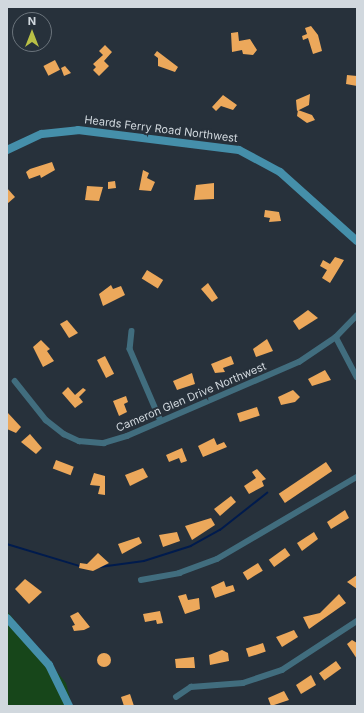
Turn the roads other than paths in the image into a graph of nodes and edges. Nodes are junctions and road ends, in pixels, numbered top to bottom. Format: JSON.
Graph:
{"nodes":[{"id":1,"x":7,"y":150,"type":"edge"},
{"id":2,"x":357,"y":241,"type":"edge"},
{"id":3,"x":357,"y":315,"type":"edge"},
{"id":4,"x":132,"y":331,"type":"dead end"},
{"id":5,"x":336,"y":337,"type":"junction"},
{"id":6,"x":357,"y":377,"type":"edge"},
{"id":7,"x":15,"y":381,"type":"dead end"},
{"id":8,"x":161,"y":422,"type":"junction"},
{"id":9,"x":357,"y":477,"type":"edge"},
{"id":10,"x":141,"y":580,"type":"dead end"},
{"id":11,"x":7,"y":618,"type":"edge"},
{"id":12,"x":357,"y":621,"type":"edge"},
{"id":13,"x":176,"y":697,"type":"dead end"},
{"id":14,"x":69,"y":706,"type":"edge"}],
"edges":[{"from":1,"to":2,"type":"street","name":"Heards Ferry Road Northwest"},
{"from":3,"to":5,"type":"street","name":"Cameron Glen Drive Northwest"},
{"from":4,"to":8,"type":"street"},
{"from":5,"to":6,"type":"street"},
{"from":5,"to":8,"type":"street","name":"Cameron Glen Drive Northwest"},
{"from":7,"to":8,"type":"street","name":"Cameron Glen Drive Northwest"},
{"from":9,"to":10,"type":"street"},
{"from":11,"to":14,"type":"street"},
{"from":12,"to":13,"type":"street"}]}
